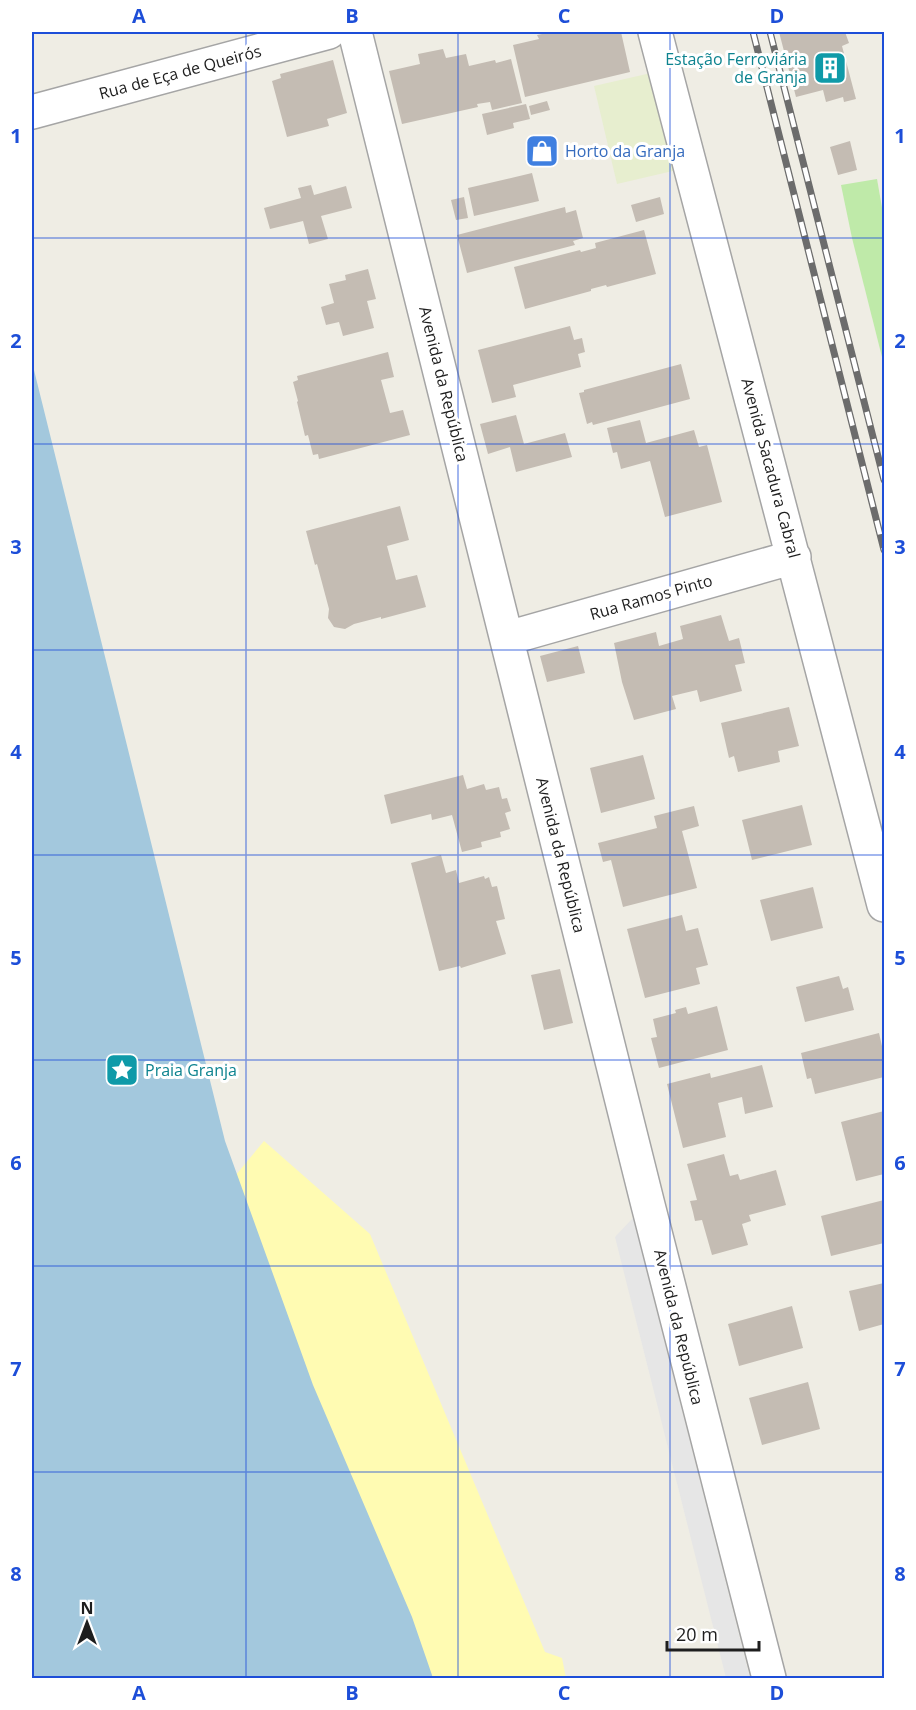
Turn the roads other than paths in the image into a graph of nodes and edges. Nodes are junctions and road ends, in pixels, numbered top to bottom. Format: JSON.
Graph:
{"nodes":[{"id":1,"x":329,"y":32,"type":"edge"},
{"id":2,"x":355,"y":32,"type":"edge"},
{"id":3,"x":655,"y":32,"type":"edge"},
{"id":4,"x":32,"y":112,"type":"edge"},
{"id":5,"x":794,"y":557,"type":"junction"},
{"id":6,"x":508,"y":638,"type":"junction"},
{"id":7,"x":885,"y":905,"type":"edge"},
{"id":8,"x":769,"y":1678,"type":"edge"}],
"edges":[{"from":1,"to":4,"type":"street","name":"Rua de Eça de Queirós"},
{"from":2,"to":6,"type":"street","name":"Avenida da República"},
{"from":3,"to":5,"type":"street","name":"Avenida Sacadura Cabral"},
{"from":5,"to":6,"type":"street","name":"Rua Ramos Pinto"},
{"from":5,"to":7,"type":"street","name":"Avenida Sacadura Cabral"},
{"from":6,"to":8,"type":"street","name":"Avenida da República"}]}
